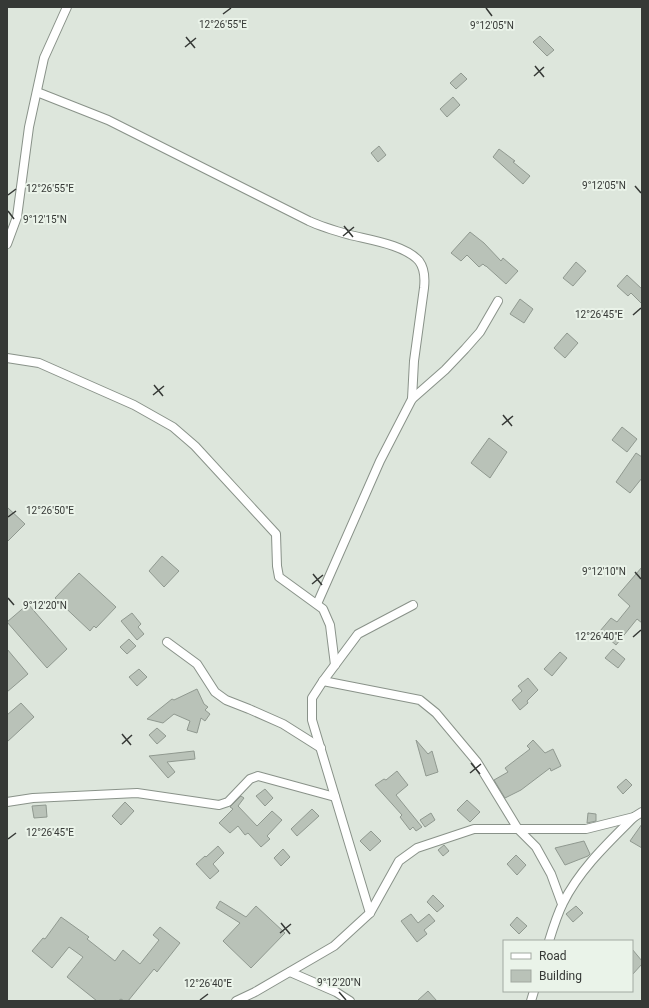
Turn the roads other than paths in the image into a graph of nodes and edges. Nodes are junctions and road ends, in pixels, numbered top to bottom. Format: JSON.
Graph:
{"nodes":[{"id":1,"x":67,"y":7,"type":"edge"},
{"id":2,"x":37,"y":92,"type":"junction"},
{"id":3,"x":7,"y":244,"type":"edge"},
{"id":4,"x":498,"y":301,"type":"dead end"},
{"id":5,"x":7,"y":358,"type":"edge"},
{"id":6,"x":412,"y":399,"type":"junction"},
{"id":7,"x":317,"y":604,"type":"junction"},
{"id":8,"x":413,"y":605,"type":"dead end"},
{"id":9,"x":167,"y":642,"type":"dead end"},
{"id":10,"x":335,"y":665,"type":"junction"},
{"id":11,"x":323,"y":681,"type":"junction"},
{"id":12,"x":321,"y":748,"type":"junction"},
{"id":13,"x":335,"y":797,"type":"junction"},
{"id":14,"x":7,"y":802,"type":"edge"},
{"id":15,"x":642,"y":812,"type":"edge"},
{"id":16,"x":634,"y":817,"type":"junction"},
{"id":17,"x":518,"y":829,"type":"junction"},
{"id":18,"x":562,"y":904,"type":"junction"},
{"id":19,"x":370,"y":913,"type":"junction"},
{"id":20,"x":549,"y":940,"type":"edge"},
{"id":21,"x":290,"y":972,"type":"junction"},
{"id":22,"x":236,"y":1001,"type":"edge"},
{"id":23,"x":350,"y":1001,"type":"edge"}],
"edges":[{"from":1,"to":2,"type":"street"},
{"from":2,"to":3,"type":"street"},
{"from":2,"to":6,"type":"street"},
{"from":4,"to":6,"type":"street"},
{"from":5,"to":7,"type":"street"},
{"from":6,"to":7,"type":"street"},
{"from":7,"to":10,"type":"street"},
{"from":8,"to":10,"type":"street"},
{"from":9,"to":12,"type":"street"},
{"from":10,"to":11,"type":"street"},
{"from":11,"to":12,"type":"street"},
{"from":11,"to":17,"type":"street"},
{"from":12,"to":13,"type":"street"},
{"from":13,"to":14,"type":"street"},
{"from":13,"to":19,"type":"street"},
{"from":15,"to":16,"type":"street"},
{"from":16,"to":17,"type":"street"},
{"from":16,"to":18,"type":"street"},
{"from":17,"to":18,"type":"street"},
{"from":17,"to":19,"type":"street"},
{"from":18,"to":20,"type":"street"},
{"from":19,"to":21,"type":"street"},
{"from":21,"to":22,"type":"street"},
{"from":21,"to":23,"type":"street"}]}
